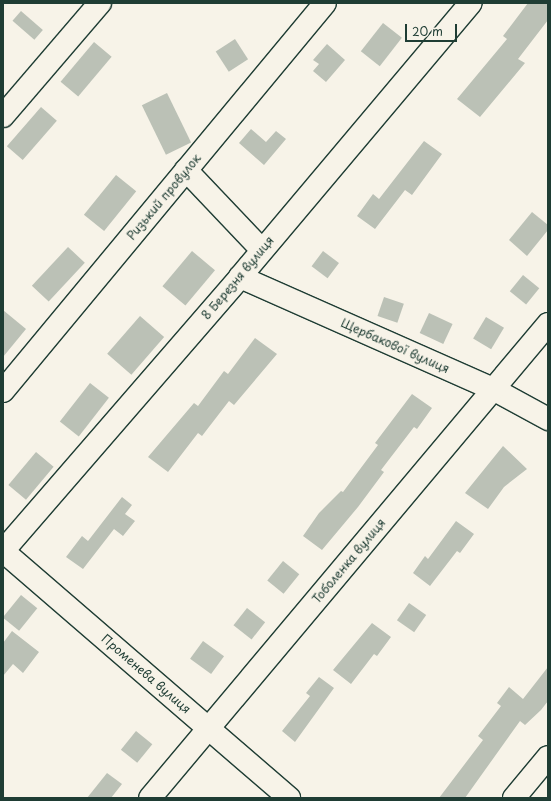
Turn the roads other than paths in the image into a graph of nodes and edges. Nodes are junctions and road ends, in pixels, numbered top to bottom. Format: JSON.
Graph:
{"nodes":[{"id":1,"x":100,"y":3,"type":"edge"},
{"id":2,"x":325,"y":3,"type":"edge"},
{"id":3,"x":471,"y":3,"type":"edge"},
{"id":4,"x":3,"y":116,"type":"edge"},
{"id":5,"x":186,"y":170,"type":"junction"},
{"id":6,"x":262,"y":250,"type":"junction"},
{"id":7,"x":240,"y":277,"type":"junction"},
{"id":8,"x":548,"y":324,"type":"edge"},
{"id":9,"x":493,"y":389,"type":"junction"},
{"id":10,"x":3,"y":391,"type":"edge"},
{"id":11,"x":548,"y":419,"type":"edge"},
{"id":12,"x":3,"y":551,"type":"edge"},
{"id":13,"x":208,"y":728,"type":"junction"},
{"id":14,"x":548,"y":757,"type":"edge"},
{"id":15,"x":150,"y":798,"type":"edge"},
{"id":16,"x":289,"y":798,"type":"edge"},
{"id":17,"x":514,"y":798,"type":"edge"}],
"edges":[{"from":1,"to":4,"type":"street"},
{"from":2,"to":5,"type":"street","name":"Ризький провулок"},
{"from":3,"to":6,"type":"street","name":"8 Березня вулиця"},
{"from":5,"to":6,"type":"street"},
{"from":5,"to":10,"type":"street","name":"Ризький провулок"},
{"from":6,"to":7,"type":"street","name":"8 Березня вулиця"},
{"from":7,"to":9,"type":"street","name":"Щербакової вулиця"},
{"from":7,"to":12,"type":"street","name":"8 Березня вулиця"},
{"from":8,"to":9,"type":"street","name":"Тоболенка вулиця"},
{"from":9,"to":11,"type":"street","name":"Щербакової вулиця"},
{"from":9,"to":13,"type":"street","name":"Тоболенка вулиця"},
{"from":12,"to":13,"type":"street","name":"Променева вулиця"},
{"from":13,"to":15,"type":"street","name":"Тоболенка вулиця"},
{"from":13,"to":16,"type":"street","name":"Променева вулиця"},
{"from":14,"to":17,"type":"street"}]}
